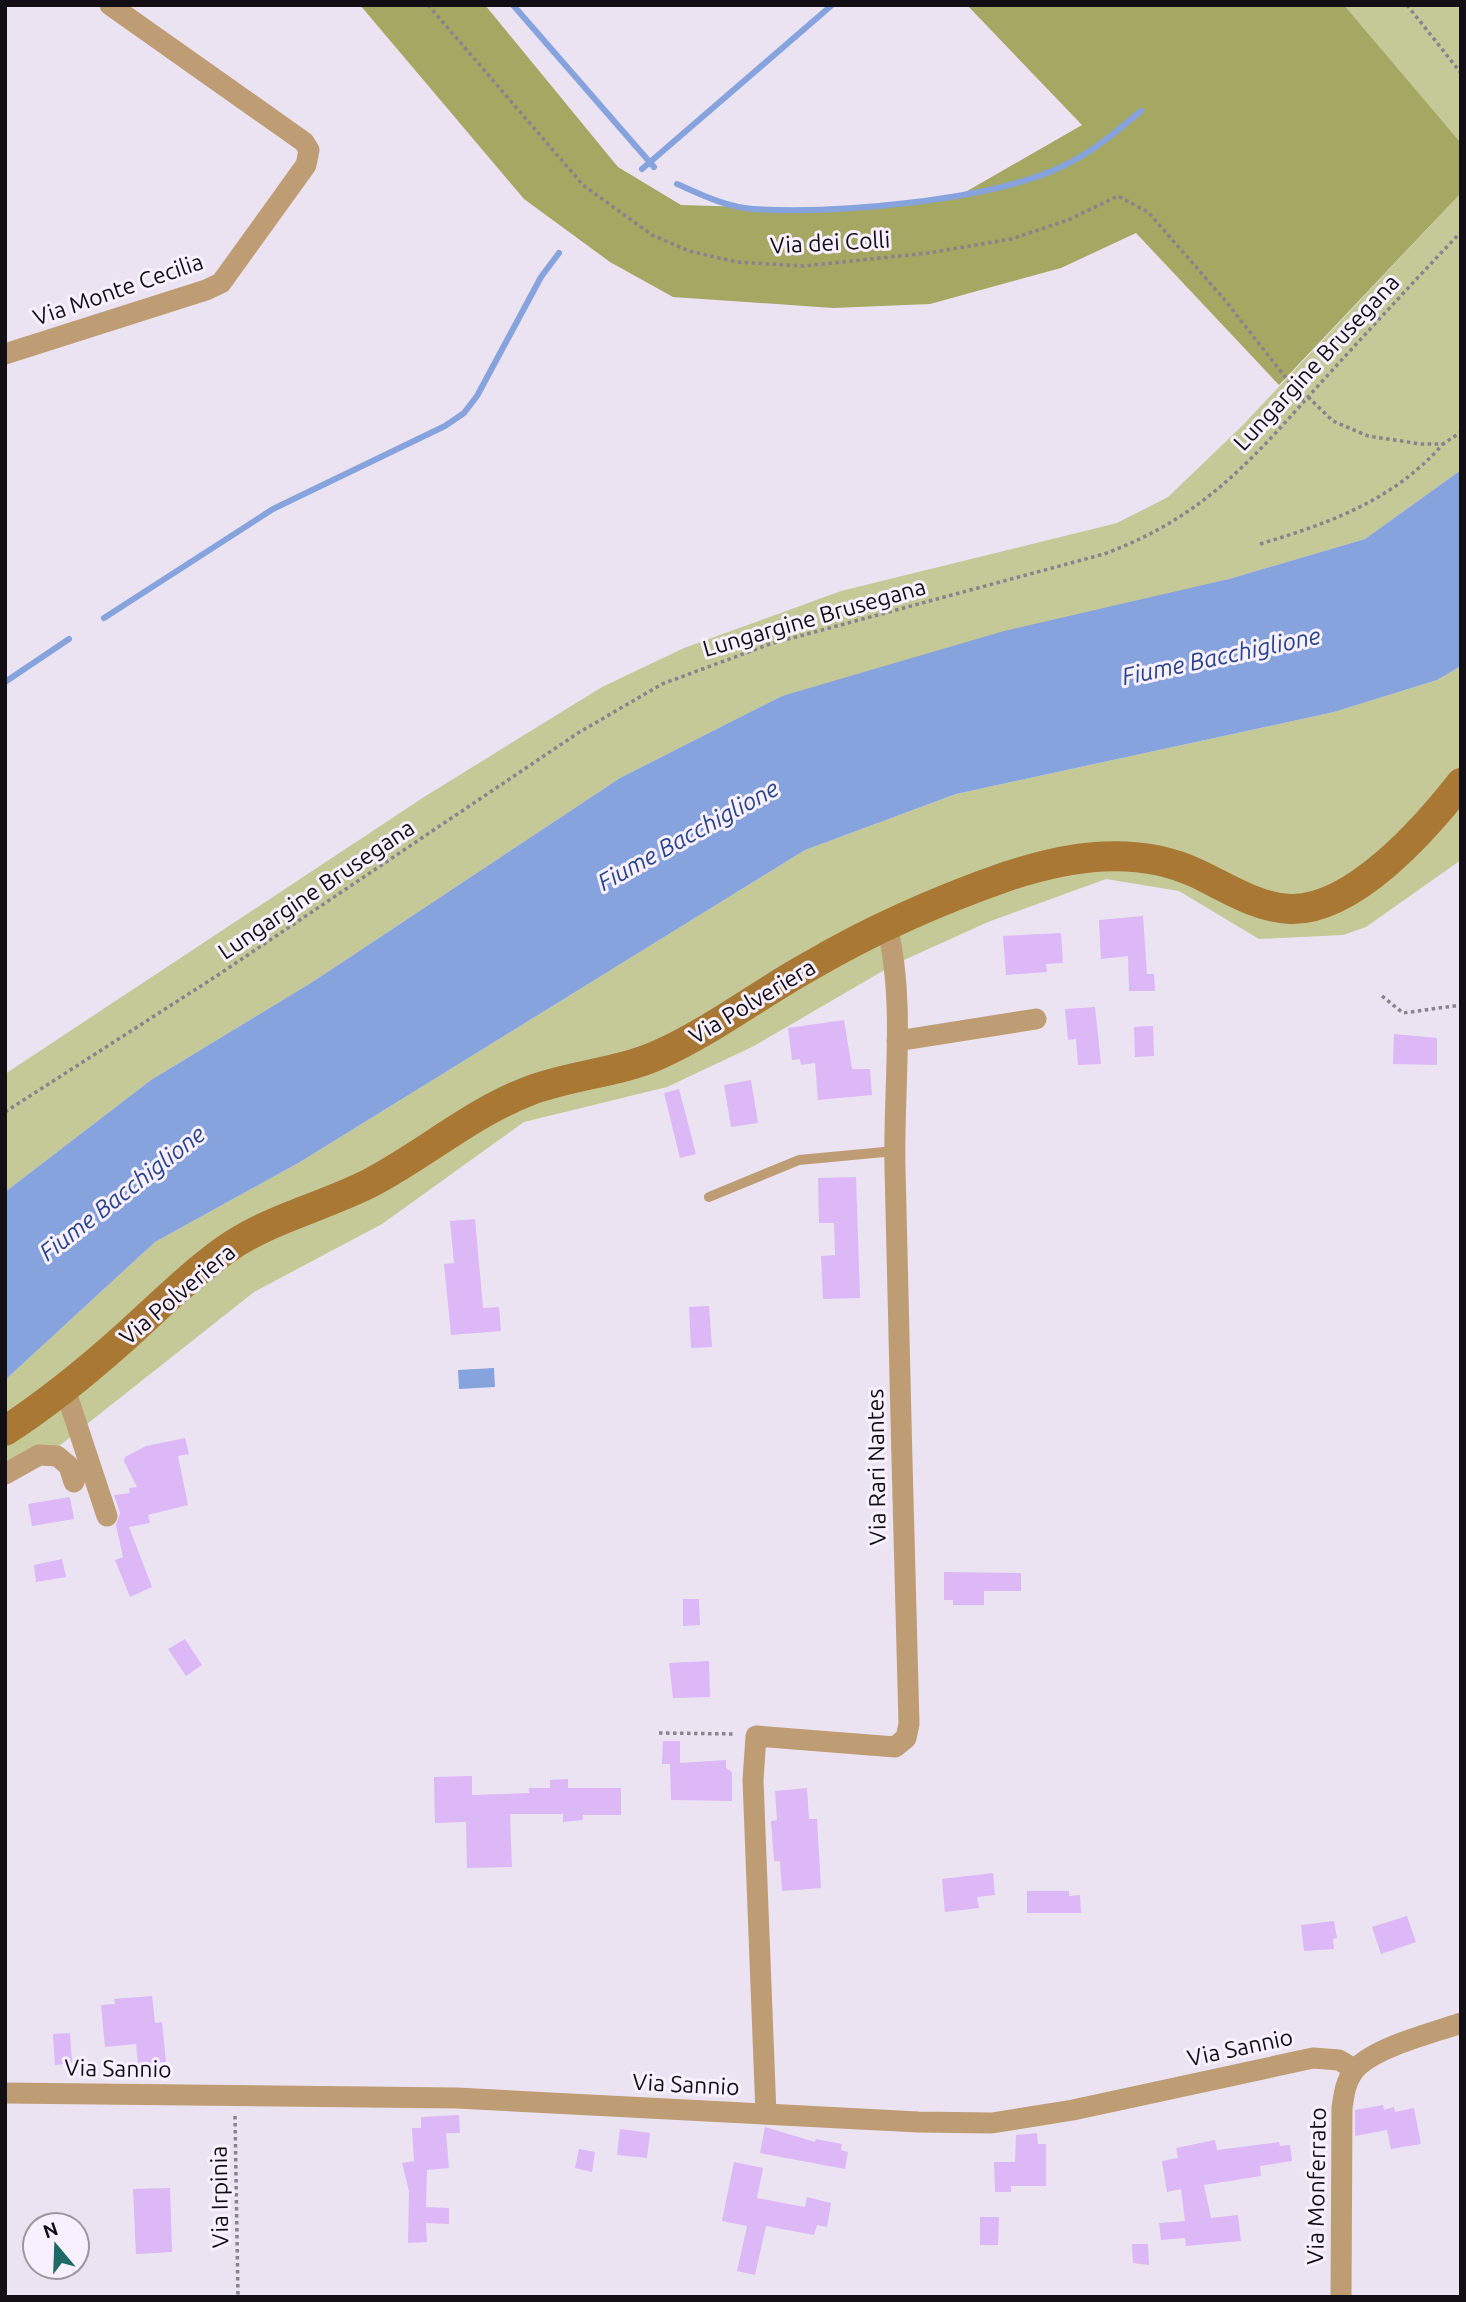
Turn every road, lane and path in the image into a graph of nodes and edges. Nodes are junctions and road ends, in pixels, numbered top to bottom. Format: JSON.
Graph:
{"nodes":[{"id":1,"x":110,"y":5,"type":"edge"},
{"id":2,"x":428,"y":5,"type":"edge"},
{"id":3,"x":1407,"y":5,"type":"edge"},
{"id":4,"x":1461,"y":73,"type":"edge"},
{"id":5,"x":1461,"y":232,"type":"edge"},
{"id":6,"x":5,"y":354,"type":"edge"},
{"id":7,"x":1306,"y":399,"type":"junction"},
{"id":8,"x":1461,"y":432,"type":"edge"},
{"id":9,"x":1443,"y":444,"type":"junction"},
{"id":10,"x":1260,"y":544,"type":"dead end"},
{"id":11,"x":1461,"y":783,"type":"edge"},
{"id":12,"x":887,"y":925,"type":"junction"},
{"id":13,"x":1382,"y":996,"type":"dead end"},
{"id":14,"x":1461,"y":1005,"type":"edge"},
{"id":15,"x":1036,"y":1019,"type":"dead end"},
{"id":16,"x":897,"y":1041,"type":"junction"},
{"id":17,"x":5,"y":1112,"type":"edge"},
{"id":18,"x":895,"y":1151,"type":"junction"},
{"id":19,"x":709,"y":1197,"type":"dead end"},
{"id":20,"x":65,"y":1389,"type":"junction"},
{"id":21,"x":5,"y":1431,"type":"edge"},
{"id":22,"x":5,"y":1474,"type":"edge"},
{"id":23,"x":74,"y":1482,"type":"dead end"},
{"id":24,"x":107,"y":1516,"type":"dead end"},
{"id":25,"x":659,"y":1732,"type":"dead end"},
{"id":26,"x":756,"y":1736,"type":"junction"},
{"id":27,"x":1461,"y":2023,"type":"edge"},
{"id":28,"x":1354,"y":2069,"type":"junction"},
{"id":29,"x":5,"y":2093,"type":"edge"},
{"id":30,"x":234,"y":2097,"type":"junction"},
{"id":31,"x":766,"y":2114,"type":"junction"},
{"id":32,"x":238,"y":2297,"type":"edge"},
{"id":33,"x":1341,"y":2297,"type":"edge"}],
"edges":[{"from":1,"to":6,"type":"street","name":"Via Monte Cecilia"},
{"from":2,"to":7,"type":"path","name":"Via dei Colli"},
{"from":3,"to":4,"type":"path"},
{"from":5,"to":7,"type":"path","name":"Lungargine Brusegana"},
{"from":7,"to":9,"type":"path"},
{"from":7,"to":17,"type":"path","name":"Lungargine Brusegana"},
{"from":8,"to":9,"type":"path"},
{"from":9,"to":10,"type":"path"},
{"from":11,"to":12,"type":"street","name":"Via Polveriera"},
{"from":12,"to":16,"type":"street","name":"Via Rari Nantes"},
{"from":12,"to":20,"type":"street","name":"Via Polveriera"},
{"from":13,"to":14,"type":"path"},
{"from":15,"to":16,"type":"street"},
{"from":16,"to":18,"type":"street","name":"Via Rari Nantes"},
{"from":18,"to":19,"type":"lane"},
{"from":18,"to":26,"type":"street","name":"Via Rari Nantes"},
{"from":20,"to":21,"type":"street","name":"Via Polveriera"},
{"from":20,"to":24,"type":"street"},
{"from":22,"to":23,"type":"street"},
{"from":25,"to":26,"type":"path"},
{"from":26,"to":31,"type":"street"},
{"from":27,"to":28,"type":"street"},
{"from":28,"to":31,"type":"street","name":"Via Sannio"},
{"from":28,"to":33,"type":"street","name":"Via Monferrato"},
{"from":29,"to":30,"type":"street","name":"Via Sannio"},
{"from":30,"to":31,"type":"street","name":"Via Sannio"},
{"from":30,"to":32,"type":"path","name":"Via Irpinia"}]}
